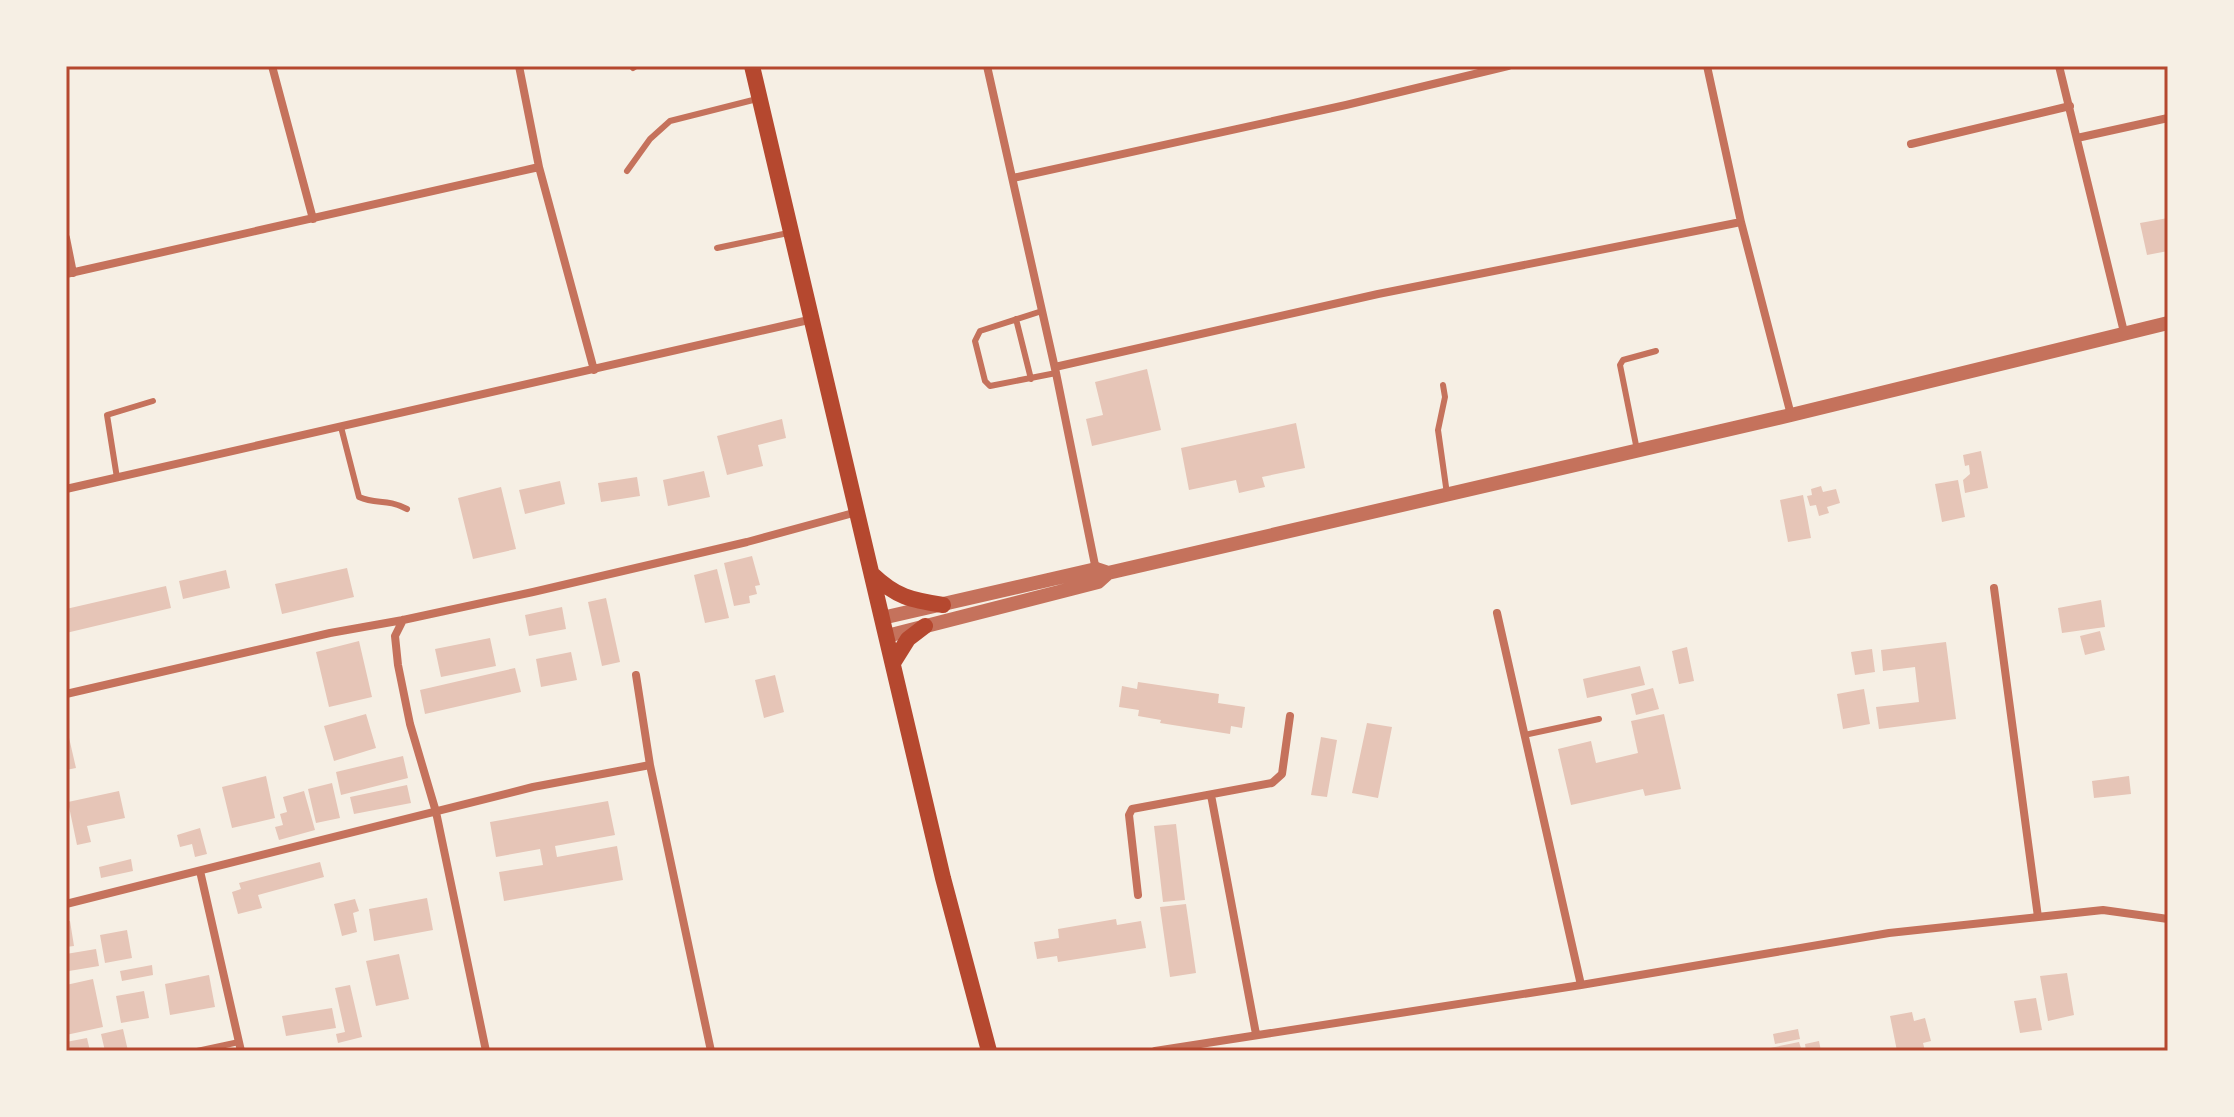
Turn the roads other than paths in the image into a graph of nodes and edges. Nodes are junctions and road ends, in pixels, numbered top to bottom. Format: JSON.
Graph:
{"nodes":[{"id":1,"x":272,"y":66,"type":"edge"},
{"id":2,"x":519,"y":66,"type":"edge"},
{"id":3,"x":752,"y":66,"type":"edge"},
{"id":4,"x":987,"y":66,"type":"edge"},
{"id":5,"x":1508,"y":66,"type":"edge"},
{"id":6,"x":1707,"y":66,"type":"edge"},
{"id":7,"x":2059,"y":66,"type":"edge"},
{"id":8,"x":759,"y":98,"type":"junction"},
{"id":9,"x":2070,"y":106,"type":"junction"},
{"id":10,"x":2168,"y":118,"type":"edge"},
{"id":11,"x":2077,"y":138,"type":"junction"},
{"id":12,"x":1911,"y":144,"type":"dead end"},
{"id":13,"x":539,"y":167,"type":"junction"},
{"id":14,"x":627,"y":171,"type":"dead end"},
{"id":15,"x":1013,"y":178,"type":"junction"},
{"id":16,"x":313,"y":219,"type":"junction"},
{"id":17,"x":1741,"y":222,"type":"junction"},
{"id":18,"x":792,"y":232,"type":"junction"},
{"id":19,"x":66,"y":238,"type":"edge"},
{"id":20,"x":717,"y":248,"type":"dead end"},
{"id":21,"x":70,"y":273,"type":"edge"},
{"id":22,"x":1042,"y":311,"type":"junction"},
{"id":23,"x":813,"y":319,"type":"junction"},
{"id":24,"x":1016,"y":319,"type":"junction"},
{"id":25,"x":2168,"y":323,"type":"edge"},
{"id":26,"x":2124,"y":332,"type":"junction"},
{"id":27,"x":1656,"y":351,"type":"dead end"},
{"id":28,"x":594,"y":370,"type":"junction"},
{"id":29,"x":1056,"y":370,"type":"junction"},
{"id":30,"x":1031,"y":379,"type":"junction"},
{"id":31,"x":1443,"y":385,"type":"dead end"},
{"id":32,"x":153,"y":401,"type":"dead end"},
{"id":33,"x":1791,"y":415,"type":"junction"},
{"id":34,"x":341,"y":427,"type":"junction"},
{"id":35,"x":1637,"y":450,"type":"junction"},
{"id":36,"x":117,"y":478,"type":"junction"},
{"id":37,"x":66,"y":489,"type":"edge"},
{"id":38,"x":1447,"y":494,"type":"junction"},
{"id":39,"x":407,"y":509,"type":"dead end"},
{"id":40,"x":858,"y":512,"type":"junction"},
{"id":41,"x":872,"y":574,"type":"junction"},
{"id":42,"x":1101,"y":575,"type":"junction"},
{"id":43,"x":1994,"y":588,"type":"dead end"},
{"id":44,"x":943,"y":605,"type":"junction"},
{"id":45,"x":1497,"y":613,"type":"dead end"},
{"id":46,"x":882,"y":618,"type":"junction"},
{"id":47,"x":403,"y":620,"type":"junction"},
{"id":48,"x":925,"y":626,"type":"junction"},
{"id":49,"x":887,"y":636,"type":"junction"},
{"id":50,"x":893,"y":663,"type":"junction"},
{"id":51,"x":636,"y":675,"type":"dead end"},
{"id":52,"x":66,"y":694,"type":"edge"},
{"id":53,"x":1290,"y":716,"type":"dead end"},
{"id":54,"x":1599,"y":719,"type":"dead end"},
{"id":55,"x":1524,"y":735,"type":"junction"},
{"id":56,"x":650,"y":765,"type":"junction"},
{"id":57,"x":1211,"y":795,"type":"junction"},
{"id":58,"x":436,"y":812,"type":"junction"},
{"id":59,"x":200,"y":871,"type":"junction"},
{"id":60,"x":1138,"y":895,"type":"dead end"},
{"id":61,"x":66,"y":904,"type":"edge"},
{"id":62,"x":2038,"y":917,"type":"junction"},
{"id":63,"x":2168,"y":919,"type":"edge"},
{"id":64,"x":1581,"y":985,"type":"junction"},
{"id":65,"x":1256,"y":1034,"type":"junction"},
{"id":66,"x":240,"y":1046,"type":"edge"},
{"id":67,"x":197,"y":1051,"type":"edge"},
{"id":68,"x":486,"y":1051,"type":"edge"},
{"id":69,"x":711,"y":1051,"type":"edge"},
{"id":70,"x":989,"y":1051,"type":"edge"},
{"id":71,"x":1155,"y":1051,"type":"edge"}],
"edges":[{"from":1,"to":16,"type":"street"},
{"from":2,"to":13,"type":"street"},
{"from":3,"to":8,"type":"main road"},
{"from":4,"to":15,"type":"street"},
{"from":5,"to":15,"type":"street"},
{"from":6,"to":17,"type":"street"},
{"from":7,"to":9,"type":"street"},
{"from":8,"to":14,"type":"lane"},
{"from":8,"to":18,"type":"main road"},
{"from":9,"to":11,"type":"street"},
{"from":9,"to":12,"type":"street"},
{"from":10,"to":11,"type":"street"},
{"from":11,"to":26,"type":"street"},
{"from":13,"to":16,"type":"street"},
{"from":13,"to":28,"type":"street"},
{"from":15,"to":22,"type":"street"},
{"from":16,"to":21,"type":"street"},
{"from":17,"to":29,"type":"street"},
{"from":17,"to":33,"type":"street"},
{"from":18,"to":20,"type":"lane"},
{"from":18,"to":23,"type":"main road"},
{"from":19,"to":21,"type":"street"},
{"from":22,"to":24,"type":"lane"},
{"from":22,"to":29,"type":"street"},
{"from":23,"to":28,"type":"street"},
{"from":23,"to":40,"type":"main road"},
{"from":24,"to":30,"type":"lane"},
{"from":24,"to":30,"type":"lane"},
{"from":25,"to":26,"type":"street"},
{"from":26,"to":33,"type":"street"},
{"from":27,"to":35,"type":"lane"},
{"from":28,"to":34,"type":"street"},
{"from":29,"to":30,"type":"lane"},
{"from":29,"to":42,"type":"street"},
{"from":31,"to":38,"type":"lane"},
{"from":32,"to":36,"type":"lane"},
{"from":33,"to":35,"type":"street"},
{"from":34,"to":36,"type":"street"},
{"from":34,"to":39,"type":"lane"},
{"from":35,"to":38,"type":"street"},
{"from":36,"to":37,"type":"street"},
{"from":38,"to":42,"type":"street"},
{"from":40,"to":41,"type":"main road"},
{"from":40,"to":47,"type":"street"},
{"from":41,"to":44,"type":"main road"},
{"from":41,"to":46,"type":"main road"},
{"from":42,"to":44,"type":"street"},
{"from":42,"to":48,"type":"street"},
{"from":43,"to":62,"type":"street"},
{"from":44,"to":46,"type":"street"},
{"from":45,"to":55,"type":"street"},
{"from":46,"to":49,"type":"main road"},
{"from":47,"to":52,"type":"street"},
{"from":47,"to":58,"type":"street"},
{"from":48,"to":49,"type":"street"},
{"from":48,"to":50,"type":"main road"},
{"from":49,"to":50,"type":"main road"},
{"from":50,"to":70,"type":"main road"},
{"from":51,"to":56,"type":"street"},
{"from":53,"to":57,"type":"street"},
{"from":54,"to":55,"type":"lane"},
{"from":55,"to":64,"type":"street"},
{"from":56,"to":58,"type":"street"},
{"from":56,"to":69,"type":"street"},
{"from":57,"to":60,"type":"street"},
{"from":57,"to":65,"type":"street"},
{"from":58,"to":59,"type":"street"},
{"from":58,"to":68,"type":"street"},
{"from":59,"to":61,"type":"street"},
{"from":59,"to":66,"type":"street"},
{"from":62,"to":63,"type":"street"},
{"from":62,"to":64,"type":"street"},
{"from":64,"to":65,"type":"street"},
{"from":65,"to":71,"type":"street"},
{"from":66,"to":67,"type":"lane"}]}
